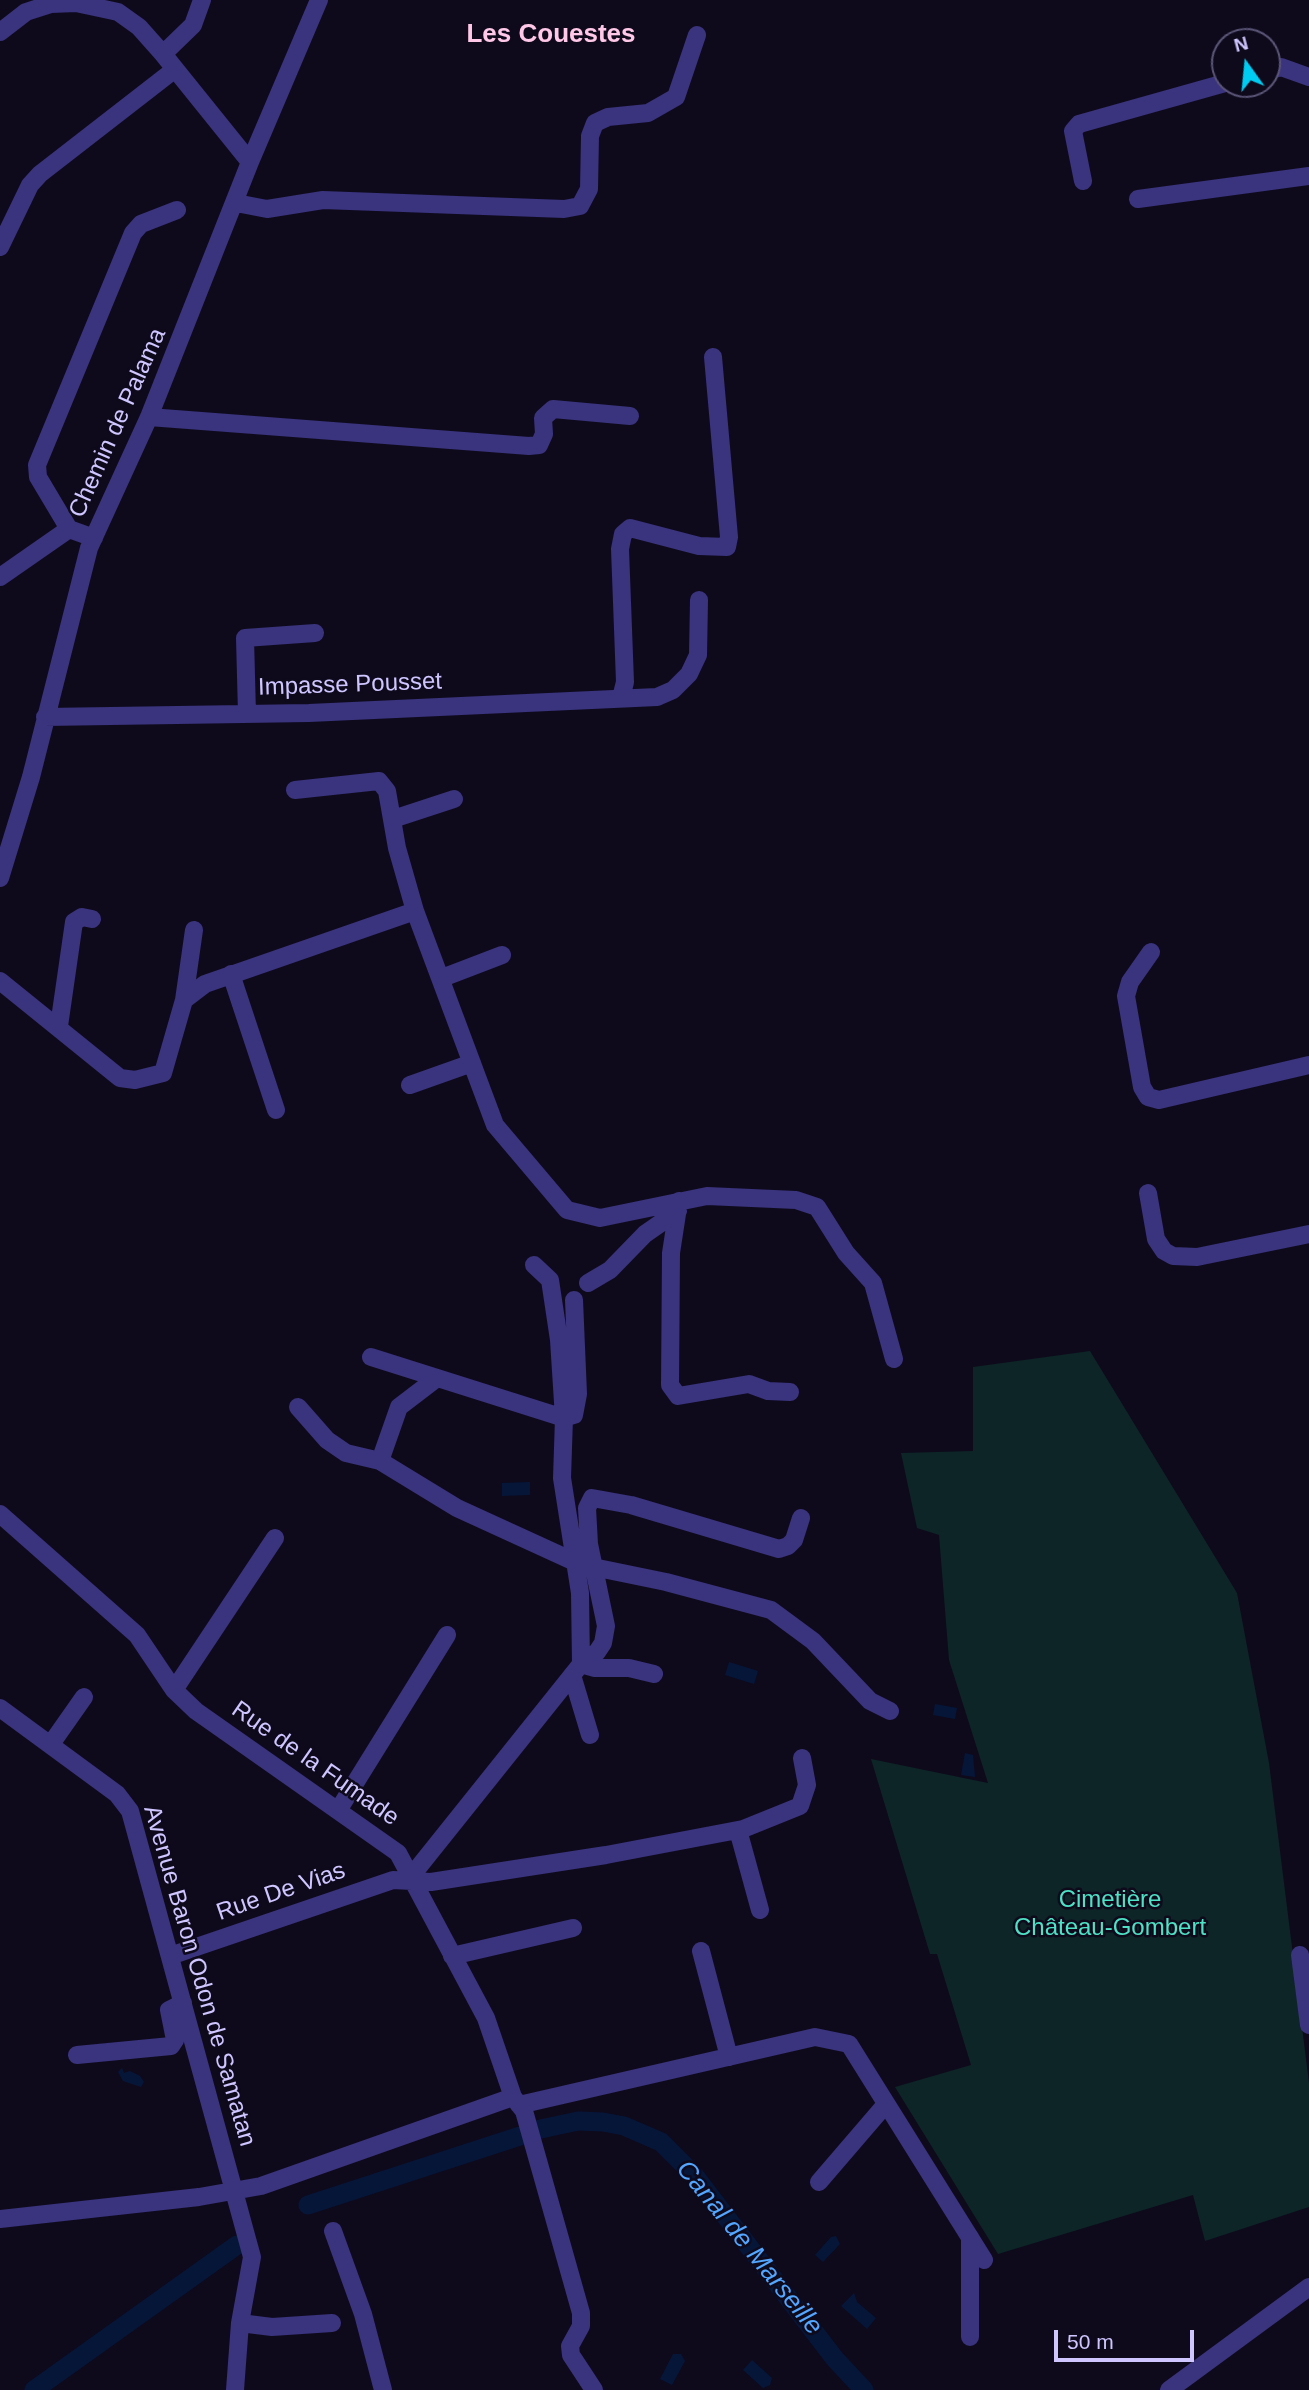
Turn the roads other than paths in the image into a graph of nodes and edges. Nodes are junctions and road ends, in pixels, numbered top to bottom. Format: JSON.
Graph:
{"nodes":[{"id":1,"x":202,"y":0,"type":"edge"},
{"id":2,"x":319,"y":0,"type":"edge"},
{"id":3,"x":0,"y":32,"type":"edge"},
{"id":4,"x":697,"y":35,"type":"dead end"},
{"id":5,"x":163,"y":54,"type":"junction"},
{"id":6,"x":1281,"y":67,"type":"edge"},
{"id":7,"x":174,"y":69,"type":"junction"},
{"id":8,"x":1309,"y":77,"type":"edge"},
{"id":9,"x":1211,"y":87,"type":"edge"},
{"id":10,"x":250,"y":162,"type":"junction"},
{"id":11,"x":1309,"y":176,"type":"edge"},
{"id":12,"x":1083,"y":181,"type":"dead end"},
{"id":13,"x":1138,"y":199,"type":"dead end"},
{"id":14,"x":236,"y":203,"type":"junction"},
{"id":15,"x":177,"y":211,"type":"dead end"},
{"id":16,"x":0,"y":247,"type":"edge"},
{"id":17,"x":713,"y":357,"type":"dead end"},
{"id":18,"x":630,"y":416,"type":"dead end"},
{"id":19,"x":149,"y":417,"type":"junction"},
{"id":20,"x":69,"y":529,"type":"junction"},
{"id":21,"x":94,"y":538,"type":"junction"},
{"id":22,"x":0,"y":577,"type":"edge"},
{"id":23,"x":699,"y":600,"type":"dead end"},
{"id":24,"x":316,"y":633,"type":"dead end"},
{"id":25,"x":621,"y":698,"type":"junction"},
{"id":26,"x":247,"y":714,"type":"junction"},
{"id":27,"x":45,"y":717,"type":"junction"},
{"id":28,"x":295,"y":790,"type":"dead end"},
{"id":29,"x":454,"y":799,"type":"dead end"},
{"id":30,"x":393,"y":819,"type":"junction"},
{"id":31,"x":0,"y":878,"type":"edge"},
{"id":32,"x":415,"y":911,"type":"junction"},
{"id":33,"x":92,"y":919,"type":"dead end"},
{"id":34,"x":194,"y":930,"type":"dead end"},
{"id":35,"x":1151,"y":952,"type":"dead end"},
{"id":36,"x":502,"y":955,"type":"dead end"},
{"id":37,"x":231,"y":974,"type":"junction"},
{"id":38,"x":442,"y":978,"type":"junction"},
{"id":39,"x":0,"y":981,"type":"edge"},
{"id":40,"x":184,"y":1000,"type":"junction"},
{"id":41,"x":59,"y":1027,"type":"junction"},
{"id":42,"x":472,"y":1063,"type":"junction"},
{"id":43,"x":1309,"y":1065,"type":"edge"},
{"id":44,"x":410,"y":1084,"type":"dead end"},
{"id":45,"x":276,"y":1110,"type":"dead end"},
{"id":46,"x":1148,"y":1193,"type":"dead end"},
{"id":47,"x":678,"y":1206,"type":"junction"},
{"id":48,"x":1309,"y":1234,"type":"edge"},
{"id":49,"x":534,"y":1265,"type":"dead end"},
{"id":50,"x":588,"y":1283,"type":"dead end"},
{"id":51,"x":574,"y":1300,"type":"dead end"},
{"id":52,"x":371,"y":1357,"type":"dead end"},
{"id":53,"x":894,"y":1359,"type":"dead end"},
{"id":54,"x":437,"y":1378,"type":"junction"},
{"id":55,"x":790,"y":1392,"type":"dead end"},
{"id":56,"x":298,"y":1407,"type":"dead end"},
{"id":57,"x":564,"y":1418,"type":"junction"},
{"id":58,"x":380,"y":1461,"type":"junction"},
{"id":59,"x":0,"y":1514,"type":"edge"},
{"id":60,"x":801,"y":1518,"type":"dead end"},
{"id":61,"x":275,"y":1538,"type":"dead end"},
{"id":62,"x":575,"y":1562,"type":"junction"},
{"id":63,"x":593,"y":1567,"type":"junction"},
{"id":64,"x":447,"y":1635,"type":"dead end"},
{"id":65,"x":577,"y":1670,"type":"junction"},
{"id":66,"x":654,"y":1674,"type":"dead end"},
{"id":67,"x":174,"y":1690,"type":"junction"},
{"id":68,"x":84,"y":1698,"type":"dead end"},
{"id":69,"x":0,"y":1708,"type":"edge"},
{"id":70,"x":890,"y":1711,"type":"dead end"},
{"id":71,"x":590,"y":1735,"type":"dead end"},
{"id":72,"x":51,"y":1744,"type":"junction"},
{"id":73,"x":802,"y":1758,"type":"dead end"},
{"id":74,"x":340,"y":1809,"type":"junction"},
{"id":75,"x":738,"y":1830,"type":"junction"},
{"id":76,"x":409,"y":1879,"type":"junction"},
{"id":77,"x":760,"y":1910,"type":"dead end"},
{"id":78,"x":573,"y":1928,"type":"dead end"},
{"id":79,"x":701,"y":1951,"type":"dead end"},
{"id":80,"x":170,"y":1956,"type":"junction"},
{"id":81,"x":452,"y":1956,"type":"junction"},
{"id":82,"x":1304,"y":1964,"type":"edge"},
{"id":83,"x":183,"y":2003,"type":"junction"},
{"id":84,"x":1309,"y":2025,"type":"edge"},
{"id":85,"x":77,"y":2054,"type":"dead end"},
{"id":86,"x":729,"y":2057,"type":"junction"},
{"id":87,"x":518,"y":2104,"type":"junction"},
{"id":88,"x":886,"y":2104,"type":"junction"},
{"id":89,"x":819,"y":2182,"type":"dead end"},
{"id":90,"x":236,"y":2191,"type":"junction"},
{"id":91,"x":0,"y":2219,"type":"edge"},
{"id":92,"x":333,"y":2231,"type":"dead end"},
{"id":93,"x":970,"y":2237,"type":"junction"},
{"id":94,"x":984,"y":2260,"type":"dead end"},
{"id":95,"x":1309,"y":2287,"type":"edge"},
{"id":96,"x":240,"y":2323,"type":"junction"},
{"id":97,"x":332,"y":2323,"type":"dead end"},
{"id":98,"x":971,"y":2337,"type":"dead end"},
{"id":99,"x":235,"y":2390,"type":"edge"},
{"id":100,"x":383,"y":2390,"type":"edge"},
{"id":101,"x":594,"y":2390,"type":"edge"},
{"id":102,"x":1169,"y":2390,"type":"edge"}],
"edges":[{"from":1,"to":5,"type":"street"},
{"from":2,"to":10,"type":"street","name":"Chemin de Palama"},
{"from":3,"to":5,"type":"street"},
{"from":4,"to":14,"type":"street"},
{"from":5,"to":7,"type":"street"},
{"from":6,"to":8,"type":"street"},
{"from":7,"to":10,"type":"street"},
{"from":7,"to":16,"type":"street"},
{"from":9,"to":12,"type":"street"},
{"from":10,"to":14,"type":"street","name":"Chemin de Palama"},
{"from":11,"to":13,"type":"street"},
{"from":14,"to":19,"type":"street","name":"Chemin de Palama"},
{"from":15,"to":20,"type":"street"},
{"from":17,"to":25,"type":"street"},
{"from":18,"to":19,"type":"street"},
{"from":19,"to":21,"type":"street","name":"Chemin de Palama"},
{"from":20,"to":21,"type":"street"},
{"from":20,"to":22,"type":"street"},
{"from":21,"to":27,"type":"street","name":"Chemin de Palama"},
{"from":23,"to":25,"type":"street","name":"Impasse Pousset"},
{"from":24,"to":26,"type":"street"},
{"from":25,"to":26,"type":"street","name":"Impasse Pousset"},
{"from":26,"to":27,"type":"street","name":"Impasse Pousset"},
{"from":27,"to":31,"type":"street","name":"Chemin de Palama"},
{"from":28,"to":30,"type":"street"},
{"from":29,"to":30,"type":"street"},
{"from":30,"to":32,"type":"street"},
{"from":32,"to":37,"type":"street"},
{"from":32,"to":38,"type":"street"},
{"from":33,"to":41,"type":"street"},
{"from":34,"to":40,"type":"street"},
{"from":35,"to":43,"type":"street"},
{"from":36,"to":38,"type":"street"},
{"from":37,"to":40,"type":"street"},
{"from":37,"to":45,"type":"street"},
{"from":38,"to":42,"type":"street"},
{"from":39,"to":41,"type":"street"},
{"from":40,"to":41,"type":"street"},
{"from":42,"to":44,"type":"street"},
{"from":42,"to":47,"type":"street"},
{"from":46,"to":48,"type":"street"},
{"from":47,"to":50,"type":"street"},
{"from":47,"to":53,"type":"street"},
{"from":47,"to":55,"type":"street"},
{"from":49,"to":57,"type":"street"},
{"from":51,"to":57,"type":"street"},
{"from":52,"to":54,"type":"street"},
{"from":54,"to":57,"type":"street"},
{"from":54,"to":58,"type":"street"},
{"from":56,"to":58,"type":"street"},
{"from":57,"to":62,"type":"street"},
{"from":58,"to":62,"type":"street"},
{"from":59,"to":67,"type":"street","name":"Rue de la Fumade"},
{"from":60,"to":63,"type":"street"},
{"from":61,"to":67,"type":"street"},
{"from":62,"to":65,"type":"street"},
{"from":63,"to":65,"type":"street"},
{"from":63,"to":70,"type":"street"},
{"from":64,"to":74,"type":"street"},
{"from":65,"to":66,"type":"street"},
{"from":65,"to":71,"type":"street"},
{"from":65,"to":76,"type":"street"},
{"from":67,"to":74,"type":"street","name":"Rue de la Fumade"},
{"from":68,"to":72,"type":"street"},
{"from":69,"to":72,"type":"street","name":"Avenue Baron Odon de Samatan"},
{"from":72,"to":80,"type":"street","name":"Avenue Baron Odon de Samatan"},
{"from":73,"to":75,"type":"street","name":"Rue De Vias"},
{"from":74,"to":76,"type":"street","name":"Rue de la Fumade"},
{"from":75,"to":76,"type":"street","name":"Rue De Vias"},
{"from":75,"to":77,"type":"street"},
{"from":76,"to":80,"type":"street","name":"Rue De Vias"},
{"from":76,"to":81,"type":"street","name":"Rue de la Fumade"},
{"from":78,"to":81,"type":"street"},
{"from":79,"to":86,"type":"street"},
{"from":80,"to":83,"type":"street","name":"Avenue Baron Odon de Samatan"},
{"from":81,"to":87,"type":"street","name":"Rue de la Fumade"},
{"from":82,"to":84,"type":"street"},
{"from":83,"to":85,"type":"street"},
{"from":83,"to":90,"type":"street","name":"Avenue Baron Odon de Samatan"},
{"from":86,"to":87,"type":"street"},
{"from":86,"to":88,"type":"street"},
{"from":87,"to":90,"type":"street"},
{"from":87,"to":101,"type":"street","name":"Rue de la Fumade"},
{"from":88,"to":89,"type":"street"},
{"from":88,"to":93,"type":"street"},
{"from":90,"to":91,"type":"street"},
{"from":90,"to":96,"type":"street","name":"Avenue Baron Odon de Samatan"},
{"from":92,"to":100,"type":"street"},
{"from":93,"to":94,"type":"street"},
{"from":93,"to":98,"type":"street"},
{"from":95,"to":102,"type":"street"},
{"from":96,"to":97,"type":"street"},
{"from":96,"to":99,"type":"street"}]}
